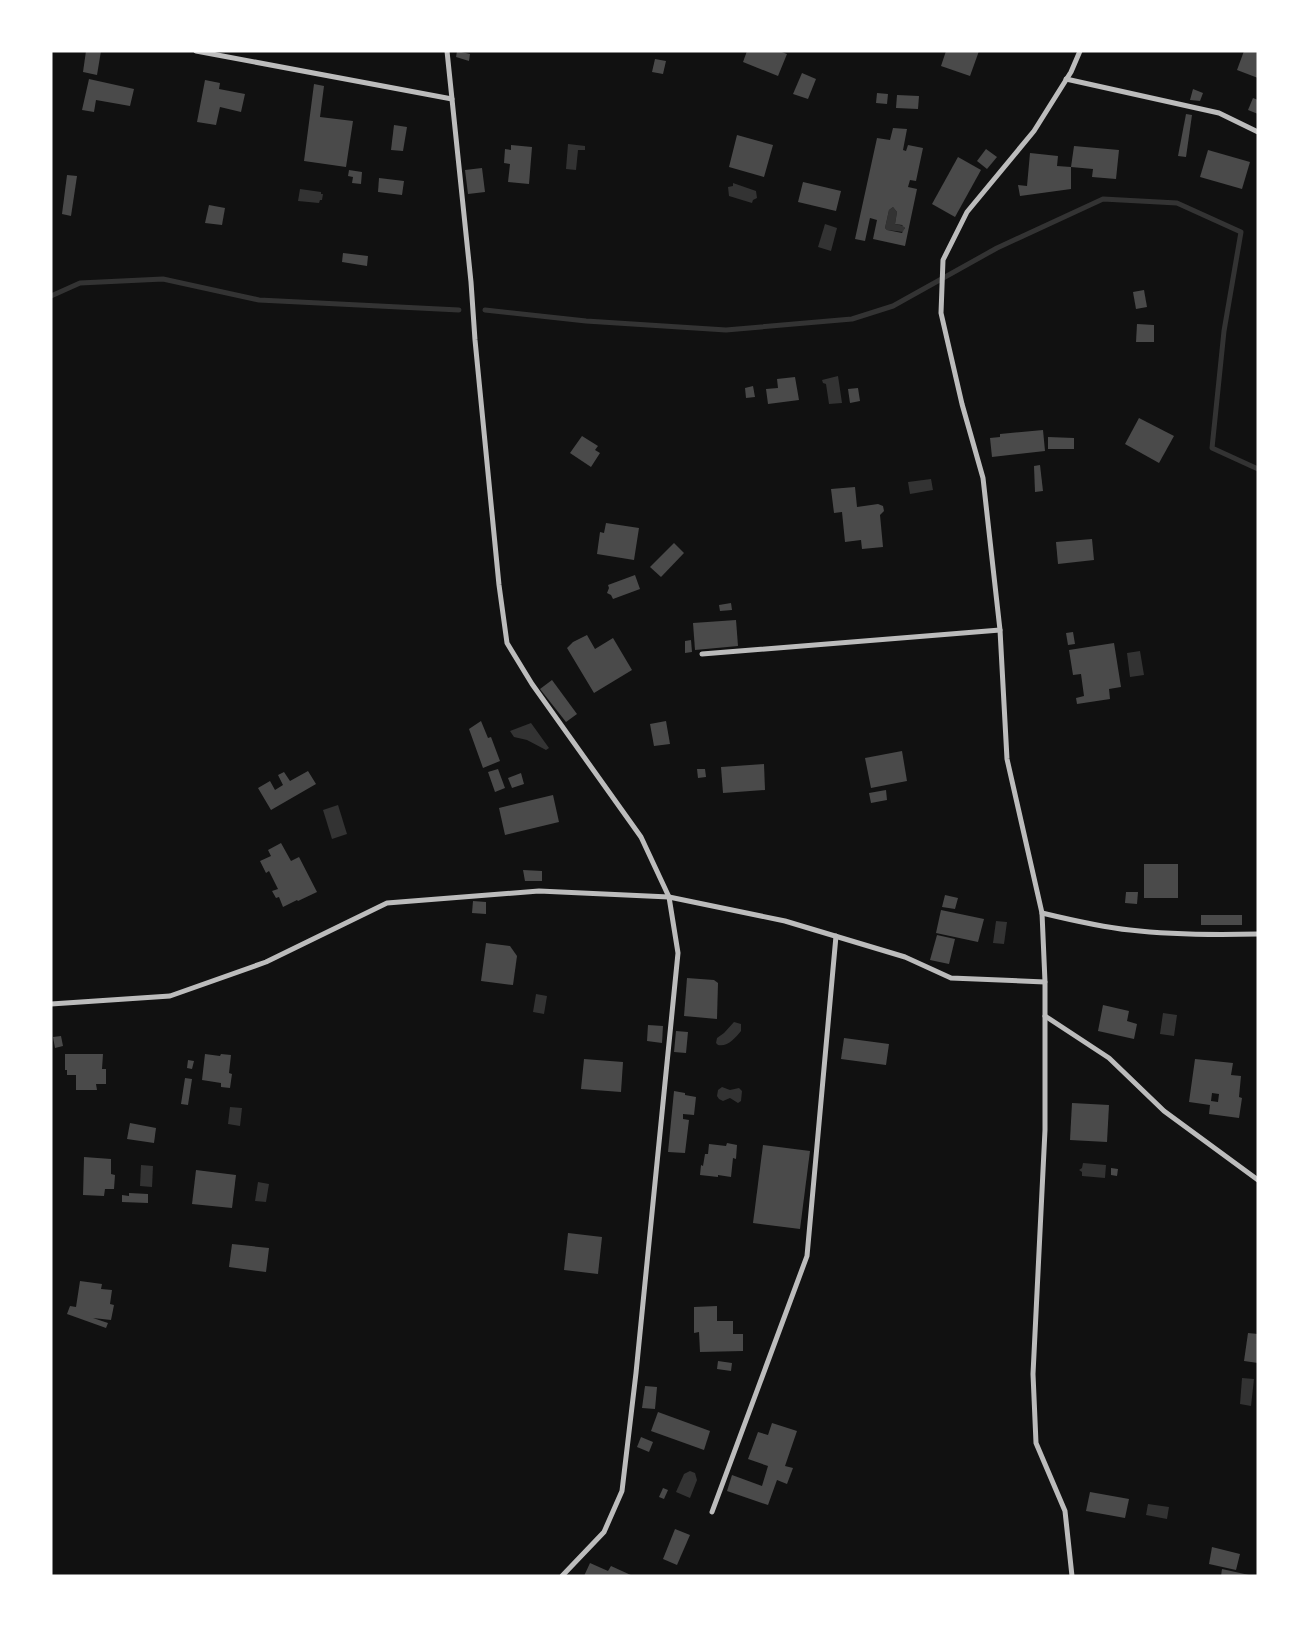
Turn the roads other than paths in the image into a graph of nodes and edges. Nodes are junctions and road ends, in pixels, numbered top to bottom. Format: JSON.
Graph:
{"nodes":[{"id":1,"x":196,"y":51,"type":"edge"},
{"id":2,"x":447,"y":51,"type":"edge"},
{"id":3,"x":1080,"y":51,"type":"edge"},
{"id":4,"x":1066,"y":79,"type":"junction"},
{"id":5,"x":452,"y":99,"type":"junction"},
{"id":6,"x":1258,"y":132,"type":"edge"},
{"id":7,"x":1000,"y":630,"type":"junction"},
{"id":8,"x":702,"y":654,"type":"dead end"},
{"id":9,"x":669,"y":898,"type":"junction"},
{"id":10,"x":1042,"y":913,"type":"junction"},
{"id":11,"x":1258,"y":934,"type":"edge"},
{"id":12,"x":836,"y":936,"type":"junction"},
{"id":13,"x":1045,"y":982,"type":"junction"},
{"id":14,"x":51,"y":1004,"type":"edge"},
{"id":15,"x":1046,"y":1016,"type":"junction"},
{"id":16,"x":1258,"y":1180,"type":"edge"},
{"id":17,"x":712,"y":1512,"type":"dead end"},
{"id":18,"x":562,"y":1576,"type":"edge"},
{"id":19,"x":1072,"y":1576,"type":"edge"}],
"edges":[{"from":1,"to":5,"type":"street"},
{"from":2,"to":5,"type":"street"},
{"from":3,"to":4,"type":"street"},
{"from":4,"to":6,"type":"street"},
{"from":4,"to":7,"type":"street"},
{"from":5,"to":9,"type":"street"},
{"from":7,"to":8,"type":"street"},
{"from":7,"to":10,"type":"street"},
{"from":9,"to":12,"type":"street"},
{"from":9,"to":14,"type":"street"},
{"from":9,"to":18,"type":"street"},
{"from":10,"to":11,"type":"street"},
{"from":10,"to":13,"type":"street"},
{"from":12,"to":13,"type":"street"},
{"from":12,"to":17,"type":"street"},
{"from":13,"to":15,"type":"street"},
{"from":15,"to":16,"type":"street"},
{"from":15,"to":19,"type":"street"}]}
